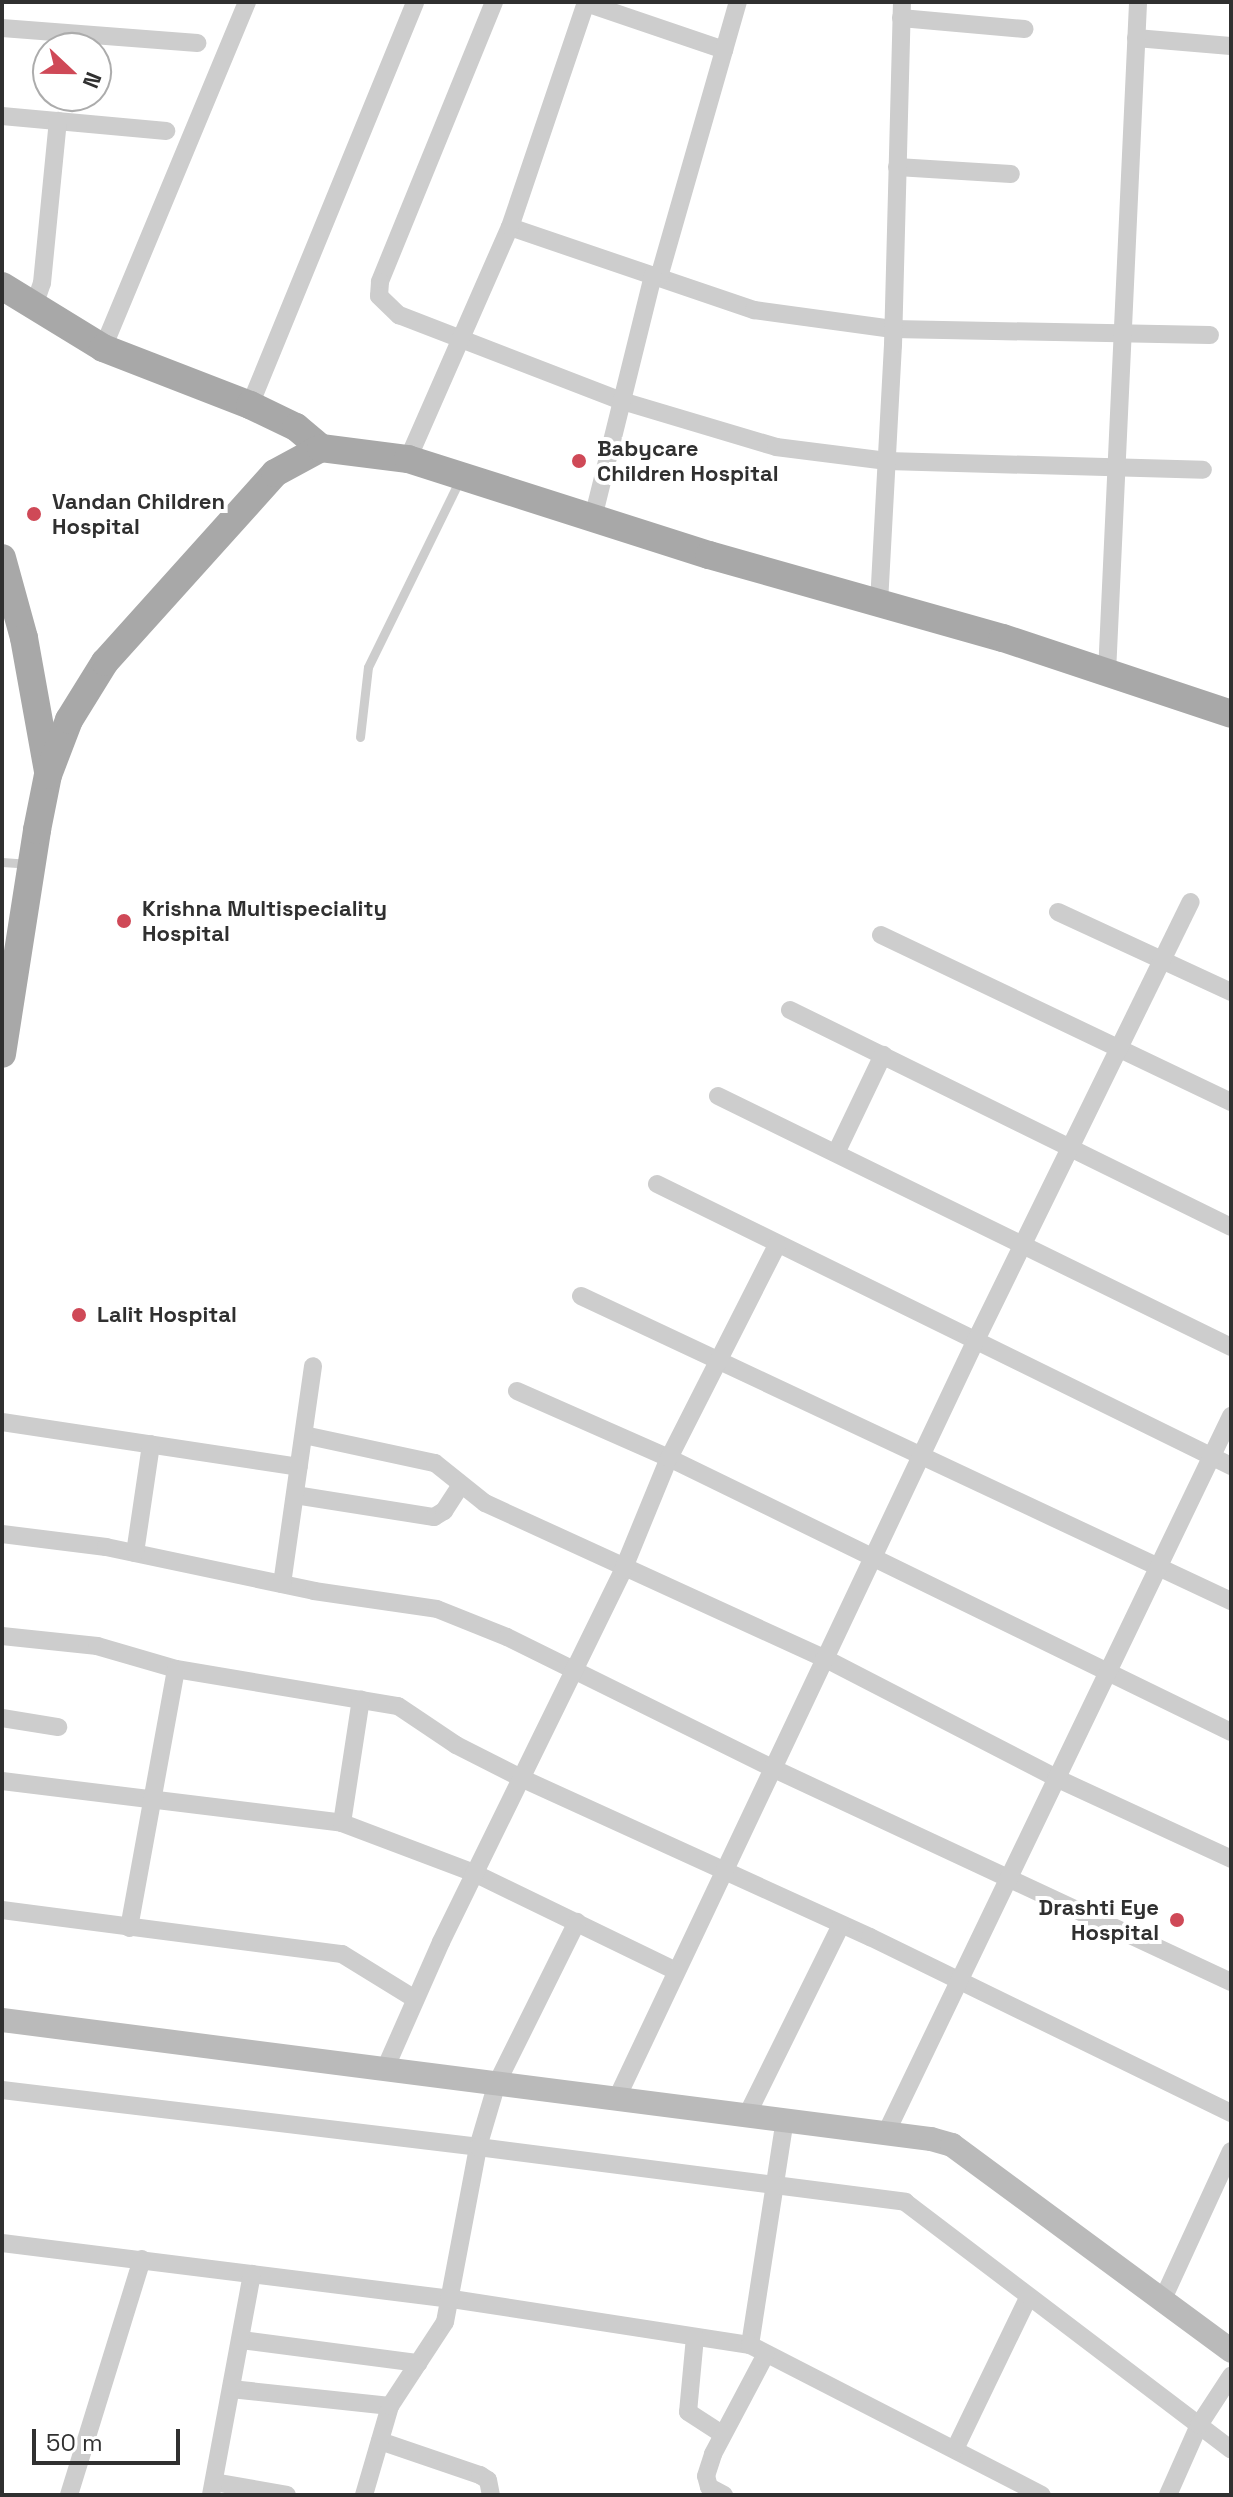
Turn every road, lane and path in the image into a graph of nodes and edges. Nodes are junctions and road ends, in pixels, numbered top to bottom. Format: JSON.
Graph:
{"nodes":[{"id":1,"x":247,"y":2,"type":"edge"},
{"id":2,"x":415,"y":2,"type":"edge"},
{"id":3,"x":494,"y":2,"type":"edge"},
{"id":4,"x":586,"y":2,"type":"edge"},
{"id":5,"x":738,"y":2,"type":"edge"},
{"id":6,"x":1138,"y":2,"type":"edge"},
{"id":7,"x":902,"y":10,"type":"edge"},
{"id":8,"x":2,"y":28,"type":"edge"},
{"id":9,"x":1025,"y":29,"type":"dead end"},
{"id":10,"x":1136,"y":38,"type":"junction"},
{"id":11,"x":197,"y":43,"type":"dead end"},
{"id":12,"x":1231,"y":46,"type":"edge"},
{"id":13,"x":724,"y":50,"type":"junction"},
{"id":14,"x":2,"y":116,"type":"edge"},
{"id":15,"x":58,"y":121,"type":"junction"},
{"id":16,"x":166,"y":131,"type":"dead end"},
{"id":17,"x":897,"y":167,"type":"junction"},
{"id":18,"x":1011,"y":174,"type":"dead end"},
{"id":19,"x":510,"y":227,"type":"junction"},
{"id":20,"x":656,"y":276,"type":"junction"},
{"id":21,"x":2,"y":286,"type":"edge"},
{"id":22,"x":34,"y":306,"type":"junction"},
{"id":23,"x":893,"y":329,"type":"junction"},
{"id":24,"x":1123,"y":333,"type":"junction"},
{"id":25,"x":1210,"y":335,"type":"dead end"},
{"id":26,"x":460,"y":341,"type":"junction"},
{"id":27,"x":103,"y":348,"type":"junction"},
{"id":28,"x":622,"y":401,"type":"junction"},
{"id":29,"x":250,"y":405,"type":"junction"},
{"id":30,"x":321,"y":448,"type":"junction"},
{"id":31,"x":408,"y":459,"type":"junction"},
{"id":32,"x":887,"y":461,"type":"junction"},
{"id":33,"x":1118,"y":469,"type":"junction"},
{"id":34,"x":1203,"y":470,"type":"dead end"},
{"id":35,"x":461,"y":476,"type":"junction"},
{"id":36,"x":593,"y":518,"type":"junction"},
{"id":37,"x":2,"y":558,"type":"edge"},
{"id":38,"x":879,"y":603,"type":"junction"},
{"id":39,"x":1107,"y":673,"type":"junction"},
{"id":40,"x":1231,"y":714,"type":"edge"},
{"id":41,"x":360,"y":737,"type":"dead end"},
{"id":42,"x":48,"y":775,"type":"junction"},
{"id":43,"x":2,"y":862,"type":"edge"},
{"id":44,"x":32,"y":865,"type":"junction"},
{"id":45,"x":1191,"y":902,"type":"dead end"},
{"id":46,"x":1058,"y":912,"type":"dead end"},
{"id":47,"x":881,"y":935,"type":"dead end"},
{"id":48,"x":1162,"y":960,"type":"junction"},
{"id":49,"x":1231,"y":992,"type":"edge"},
{"id":50,"x":790,"y":1010,"type":"dead end"},
{"id":51,"x":1120,"y":1048,"type":"junction"},
{"id":52,"x":2,"y":1054,"type":"edge"},
{"id":53,"x":883,"y":1055,"type":"junction"},
{"id":54,"x":718,"y":1096,"type":"dead end"},
{"id":55,"x":1231,"y":1102,"type":"edge"},
{"id":56,"x":1070,"y":1146,"type":"junction"},
{"id":57,"x":836,"y":1153,"type":"junction"},
{"id":58,"x":657,"y":1184,"type":"dead end"},
{"id":59,"x":1231,"y":1227,"type":"edge"},
{"id":60,"x":1024,"y":1243,"type":"junction"},
{"id":61,"x":777,"y":1245,"type":"junction"},
{"id":62,"x":581,"y":1296,"type":"dead end"},
{"id":63,"x":975,"y":1342,"type":"junction"},
{"id":64,"x":1231,"y":1347,"type":"edge"},
{"id":65,"x":720,"y":1360,"type":"junction"},
{"id":66,"x":313,"y":1366,"type":"dead end"},
{"id":67,"x":517,"y":1391,"type":"dead end"},
{"id":68,"x":1231,"y":1416,"type":"edge"},
{"id":69,"x":2,"y":1422,"type":"edge"},
{"id":70,"x":304,"y":1435,"type":"junction"},
{"id":71,"x":151,"y":1444,"type":"junction"},
{"id":72,"x":922,"y":1454,"type":"junction"},
{"id":73,"x":1211,"y":1456,"type":"junction"},
{"id":74,"x":669,"y":1458,"type":"junction"},
{"id":75,"x":1231,"y":1466,"type":"edge"},
{"id":76,"x":299,"y":1467,"type":"junction"},
{"id":77,"x":460,"y":1486,"type":"junction"},
{"id":78,"x":295,"y":1495,"type":"junction"},
{"id":79,"x":2,"y":1534,"type":"edge"},
{"id":80,"x":135,"y":1553,"type":"junction"},
{"id":81,"x":873,"y":1556,"type":"junction"},
{"id":82,"x":1159,"y":1565,"type":"junction"},
{"id":83,"x":623,"y":1570,"type":"junction"},
{"id":84,"x":282,"y":1584,"type":"junction"},
{"id":85,"x":1231,"y":1601,"type":"edge"},
{"id":86,"x":2,"y":1636,"type":"edge"},
{"id":87,"x":824,"y":1658,"type":"junction"},
{"id":88,"x":176,"y":1669,"type":"junction"},
{"id":89,"x":573,"y":1671,"type":"junction"},
{"id":90,"x":1107,"y":1672,"type":"junction"},
{"id":91,"x":361,"y":1699,"type":"junction"},
{"id":92,"x":2,"y":1718,"type":"edge"},
{"id":93,"x":58,"y":1727,"type":"dead end"},
{"id":94,"x":1231,"y":1732,"type":"edge"},
{"id":95,"x":772,"y":1768,"type":"junction"},
{"id":96,"x":521,"y":1778,"type":"junction"},
{"id":97,"x":1056,"y":1778,"type":"junction"},
{"id":98,"x":2,"y":1781,"type":"edge"},
{"id":99,"x":152,"y":1800,"type":"junction"},
{"id":100,"x":342,"y":1823,"type":"junction"},
{"id":101,"x":1231,"y":1859,"type":"edge"},
{"id":102,"x":474,"y":1873,"type":"junction"},
{"id":103,"x":721,"y":1873,"type":"junction"},
{"id":104,"x":1009,"y":1876,"type":"junction"},
{"id":105,"x":2,"y":1910,"type":"edge"},
{"id":106,"x":577,"y":1922,"type":"junction"},
{"id":107,"x":841,"y":1925,"type":"junction"},
{"id":108,"x":129,"y":1928,"type":"junction"},
{"id":109,"x":674,"y":1970,"type":"junction"},
{"id":110,"x":959,"y":1982,"type":"junction"},
{"id":111,"x":1231,"y":1982,"type":"edge"},
{"id":112,"x":415,"y":1999,"type":"junction"},
{"id":113,"x":2,"y":2020,"type":"edge"},
{"id":114,"x":385,"y":2069,"type":"junction"},
{"id":115,"x":497,"y":2083,"type":"junction"},
{"id":116,"x":2,"y":2090,"type":"edge"},
{"id":117,"x":617,"y":2098,"type":"junction"},
{"id":118,"x":1231,"y":2113,"type":"edge"},
{"id":119,"x":747,"y":2115,"type":"junction"},
{"id":120,"x":785,"y":2120,"type":"junction"},
{"id":121,"x":886,"y":2133,"type":"junction"},
{"id":122,"x":478,"y":2147,"type":"junction"},
{"id":123,"x":1231,"y":2151,"type":"edge"},
{"id":124,"x":778,"y":2187,"type":"junction"},
{"id":125,"x":2,"y":2243,"type":"edge"},
{"id":126,"x":142,"y":2259,"type":"junction"},
{"id":127,"x":252,"y":2274,"type":"junction"},
{"id":128,"x":1028,"y":2298,"type":"junction"},
{"id":129,"x":452,"y":2299,"type":"junction"},
{"id":130,"x":1162,"y":2301,"type":"junction"},
{"id":131,"x":695,"y":2337,"type":"junction"},
{"id":132,"x":241,"y":2340,"type":"junction"},
{"id":133,"x":1229,"y":2346,"type":"edge"},
{"id":134,"x":758,"y":2350,"type":"junction"},
{"id":135,"x":419,"y":2363,"type":"junction"},
{"id":136,"x":1231,"y":2376,"type":"edge"},
{"id":137,"x":231,"y":2389,"type":"junction"},
{"id":138,"x":390,"y":2406,"type":"junction"},
{"id":139,"x":1199,"y":2425,"type":"junction"},
{"id":140,"x":722,"y":2434,"type":"junction"},
{"id":141,"x":380,"y":2441,"type":"junction"},
{"id":142,"x":955,"y":2449,"type":"junction"},
{"id":143,"x":1231,"y":2449,"type":"edge"},
{"id":144,"x":212,"y":2488,"type":"edge"},
{"id":145,"x":1033,"y":2493,"type":"edge"},
{"id":146,"x":69,"y":2495,"type":"edge"},
{"id":147,"x":287,"y":2495,"type":"edge"},
{"id":148,"x":364,"y":2495,"type":"edge"},
{"id":149,"x":491,"y":2495,"type":"edge"},
{"id":150,"x":724,"y":2495,"type":"edge"},
{"id":151,"x":1168,"y":2495,"type":"edge"}],
"edges":[{"from":1,"to":27,"type":"street"},
{"from":2,"to":29,"type":"street"},
{"from":3,"to":26,"type":"street"},
{"from":4,"to":13,"type":"street"},
{"from":4,"to":19,"type":"street"},
{"from":5,"to":13,"type":"street"},
{"from":6,"to":10,"type":"street"},
{"from":7,"to":9,"type":"street"},
{"from":7,"to":17,"type":"street"},
{"from":8,"to":11,"type":"street"},
{"from":10,"to":12,"type":"street"},
{"from":10,"to":24,"type":"street"},
{"from":13,"to":20,"type":"street"},
{"from":14,"to":15,"type":"street"},
{"from":15,"to":16,"type":"street"},
{"from":15,"to":22,"type":"street"},
{"from":17,"to":18,"type":"street"},
{"from":17,"to":23,"type":"street"},
{"from":19,"to":20,"type":"street"},
{"from":19,"to":26,"type":"street"},
{"from":20,"to":23,"type":"street"},
{"from":20,"to":28,"type":"street"},
{"from":21,"to":22,"type":"main road"},
{"from":22,"to":27,"type":"main road"},
{"from":23,"to":24,"type":"street"},
{"from":23,"to":32,"type":"street"},
{"from":24,"to":25,"type":"street"},
{"from":24,"to":33,"type":"street"},
{"from":26,"to":28,"type":"street"},
{"from":26,"to":31,"type":"street"},
{"from":27,"to":29,"type":"main road"},
{"from":28,"to":32,"type":"street"},
{"from":28,"to":36,"type":"street"},
{"from":29,"to":30,"type":"main road"},
{"from":30,"to":31,"type":"main road"},
{"from":30,"to":42,"type":"main road"},
{"from":31,"to":35,"type":"main road"},
{"from":32,"to":33,"type":"street"},
{"from":32,"to":38,"type":"street"},
{"from":33,"to":34,"type":"street"},
{"from":33,"to":39,"type":"street"},
{"from":35,"to":36,"type":"main road"},
{"from":35,"to":41,"type":"lane"},
{"from":36,"to":38,"type":"main road"},
{"from":37,"to":42,"type":"main road"},
{"from":38,"to":39,"type":"main road"},
{"from":39,"to":40,"type":"main road"},
{"from":42,"to":44,"type":"main road"},
{"from":43,"to":44,"type":"lane"},
{"from":44,"to":52,"type":"main road"},
{"from":45,"to":48,"type":"street"},
{"from":46,"to":48,"type":"street"},
{"from":47,"to":51,"type":"street"},
{"from":48,"to":49,"type":"street"},
{"from":48,"to":51,"type":"street"},
{"from":50,"to":53,"type":"street"},
{"from":51,"to":55,"type":"street"},
{"from":51,"to":56,"type":"street"},
{"from":53,"to":56,"type":"street"},
{"from":53,"to":57,"type":"street"},
{"from":54,"to":57,"type":"street"},
{"from":56,"to":59,"type":"street"},
{"from":56,"to":60,"type":"street"},
{"from":57,"to":60,"type":"street"},
{"from":58,"to":61,"type":"street"},
{"from":60,"to":63,"type":"street"},
{"from":60,"to":64,"type":"street"},
{"from":61,"to":63,"type":"street"},
{"from":61,"to":65,"type":"street"},
{"from":62,"to":65,"type":"street"},
{"from":63,"to":72,"type":"street"},
{"from":63,"to":73,"type":"street"},
{"from":65,"to":72,"type":"street"},
{"from":65,"to":74,"type":"street"},
{"from":66,"to":70,"type":"street"},
{"from":67,"to":74,"type":"street"},
{"from":68,"to":73,"type":"street"},
{"from":69,"to":71,"type":"street"},
{"from":70,"to":76,"type":"street"},
{"from":70,"to":77,"type":"street"},
{"from":71,"to":76,"type":"street"},
{"from":71,"to":80,"type":"street"},
{"from":72,"to":81,"type":"street"},
{"from":72,"to":82,"type":"street"},
{"from":73,"to":75,"type":"street"},
{"from":73,"to":82,"type":"street"},
{"from":74,"to":81,"type":"street"},
{"from":74,"to":83,"type":"street"},
{"from":76,"to":78,"type":"street"},
{"from":77,"to":78,"type":"street"},
{"from":77,"to":83,"type":"street"},
{"from":78,"to":84,"type":"street"},
{"from":79,"to":80,"type":"street"},
{"from":80,"to":84,"type":"street"},
{"from":81,"to":87,"type":"street"},
{"from":81,"to":90,"type":"street"},
{"from":82,"to":85,"type":"street"},
{"from":82,"to":90,"type":"street"},
{"from":83,"to":87,"type":"street"},
{"from":83,"to":89,"type":"street"},
{"from":84,"to":89,"type":"street"},
{"from":86,"to":88,"type":"street"},
{"from":87,"to":95,"type":"street"},
{"from":87,"to":97,"type":"street"},
{"from":88,"to":91,"type":"street"},
{"from":88,"to":99,"type":"street"},
{"from":89,"to":95,"type":"street"},
{"from":89,"to":96,"type":"street"},
{"from":90,"to":94,"type":"street"},
{"from":90,"to":97,"type":"street"},
{"from":91,"to":96,"type":"street"},
{"from":91,"to":100,"type":"street"},
{"from":92,"to":93,"type":"street"},
{"from":95,"to":103,"type":"street"},
{"from":95,"to":104,"type":"street"},
{"from":96,"to":102,"type":"street"},
{"from":96,"to":103,"type":"street"},
{"from":97,"to":101,"type":"street"},
{"from":97,"to":104,"type":"street"},
{"from":98,"to":99,"type":"street"},
{"from":99,"to":100,"type":"street"},
{"from":99,"to":108,"type":"street"},
{"from":100,"to":102,"type":"street"},
{"from":102,"to":106,"type":"street"},
{"from":102,"to":112,"type":"street"},
{"from":103,"to":107,"type":"street"},
{"from":103,"to":109,"type":"street"},
{"from":104,"to":110,"type":"street"},
{"from":104,"to":111,"type":"street"},
{"from":105,"to":108,"type":"street"},
{"from":106,"to":109,"type":"street"},
{"from":106,"to":115,"type":"street"},
{"from":107,"to":110,"type":"street"},
{"from":107,"to":119,"type":"street"},
{"from":108,"to":112,"type":"street"},
{"from":109,"to":117,"type":"street"},
{"from":110,"to":118,"type":"street"},
{"from":110,"to":121,"type":"street"},
{"from":112,"to":114,"type":"street"},
{"from":113,"to":114,"type":"street"},
{"from":114,"to":115,"type":"street"},
{"from":115,"to":117,"type":"street"},
{"from":115,"to":122,"type":"street"},
{"from":116,"to":122,"type":"street"},
{"from":117,"to":119,"type":"street"},
{"from":119,"to":120,"type":"street"},
{"from":120,"to":121,"type":"street"},
{"from":120,"to":124,"type":"street"},
{"from":121,"to":130,"type":"street"},
{"from":122,"to":124,"type":"street"},
{"from":122,"to":129,"type":"street"},
{"from":123,"to":130,"type":"street"},
{"from":124,"to":128,"type":"street"},
{"from":124,"to":134,"type":"street"},
{"from":125,"to":126,"type":"street"},
{"from":126,"to":127,"type":"street"},
{"from":126,"to":146,"type":"street"},
{"from":127,"to":129,"type":"street"},
{"from":127,"to":132,"type":"street"},
{"from":128,"to":139,"type":"street"},
{"from":128,"to":142,"type":"street"},
{"from":129,"to":131,"type":"street"},
{"from":129,"to":135,"type":"street"},
{"from":130,"to":133,"type":"street"},
{"from":131,"to":134,"type":"street"},
{"from":131,"to":140,"type":"street"},
{"from":132,"to":135,"type":"street"},
{"from":132,"to":137,"type":"street"},
{"from":134,"to":140,"type":"street"},
{"from":134,"to":142,"type":"street"},
{"from":135,"to":138,"type":"street"},
{"from":136,"to":139,"type":"street"},
{"from":137,"to":138,"type":"street"},
{"from":137,"to":144,"type":"street"},
{"from":138,"to":141,"type":"street"},
{"from":139,"to":143,"type":"street"},
{"from":139,"to":151,"type":"street"},
{"from":140,"to":150,"type":"street"},
{"from":141,"to":148,"type":"street"},
{"from":141,"to":149,"type":"street"},
{"from":142,"to":145,"type":"street"},
{"from":144,"to":147,"type":"street"}]}
